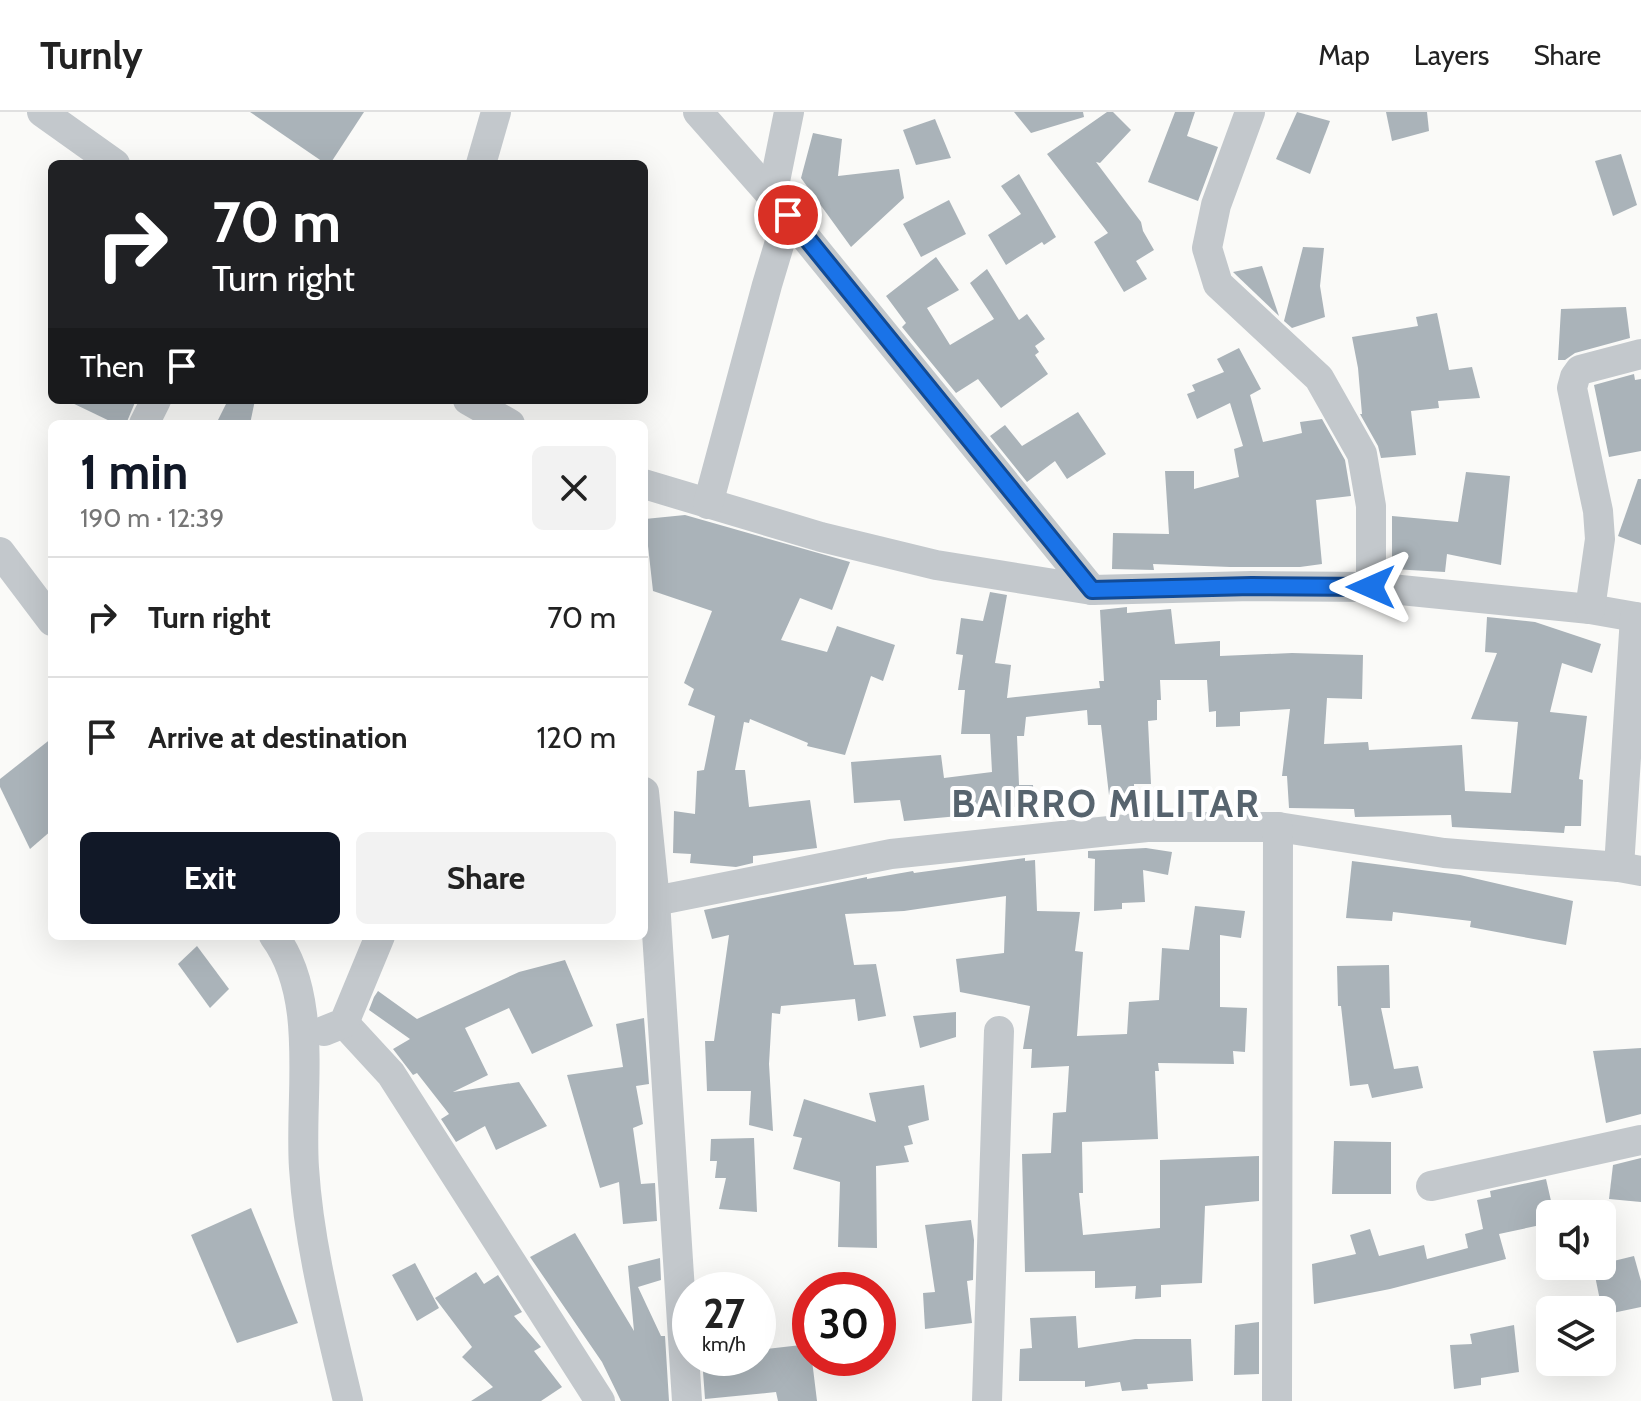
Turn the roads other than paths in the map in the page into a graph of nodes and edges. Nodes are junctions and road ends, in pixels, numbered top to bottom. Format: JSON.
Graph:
{"nodes":[{"id":1,"x":42,"y":112,"type":"edge"},
{"id":2,"x":496,"y":112,"type":"edge"},
{"id":3,"x":698,"y":112,"type":"edge"},
{"id":4,"x":789,"y":112,"type":"edge"},
{"id":5,"x":1250,"y":112,"type":"edge"},
{"id":6,"x":109,"y":160,"type":"edge"},
{"id":7,"x":482,"y":160,"type":"edge"},
{"id":8,"x":780,"y":206,"type":"junction"},
{"id":9,"x":1641,"y":354,"type":"edge"},
{"id":10,"x":475,"y":404,"type":"edge"},
{"id":11,"x":503,"y":420,"type":"edge"},
{"id":12,"x":648,"y":485,"type":"edge"},
{"id":13,"x":708,"y":504,"type":"junction"},
{"id":14,"x":0,"y":552,"type":"edge"},
{"id":15,"x":1371,"y":587,"type":"junction"},
{"id":16,"x":1092,"y":590,"type":"junction"},
{"id":17,"x":1590,"y":609,"type":"junction"},
{"id":18,"x":48,"y":612,"type":"edge"},
{"id":19,"x":1638,"y":617,"type":"edge"},
{"id":20,"x":1278,"y":827,"type":"junction"},
{"id":21,"x":648,"y":832,"type":"edge"},
{"id":22,"x":1630,"y":869,"type":"edge"},
{"id":23,"x":655,"y":901,"type":"junction"},
{"id":24,"x":277,"y":940,"type":"edge"},
{"id":25,"x":378,"y":940,"type":"edge"},
{"id":26,"x":344,"y":1023,"type":"junction"},
{"id":27,"x":999,"y":1031,"type":"dead end"},
{"id":28,"x":304,"y":1039,"type":"junction"},
{"id":29,"x":1641,"y":1140,"type":"edge"},
{"id":30,"x":1431,"y":1186,"type":"dead end"},
{"id":31,"x":348,"y":1401,"type":"edge"},
{"id":32,"x":600,"y":1401,"type":"edge"},
{"id":33,"x":687,"y":1401,"type":"edge"},
{"id":34,"x":987,"y":1401,"type":"edge"},
{"id":35,"x":1277,"y":1401,"type":"edge"}],
"edges":[{"from":1,"to":6,"type":"street"},
{"from":2,"to":7,"type":"street"},
{"from":3,"to":8,"type":"street"},
{"from":4,"to":8,"type":"street"},
{"from":5,"to":15,"type":"street"},
{"from":8,"to":13,"type":"street"},
{"from":8,"to":16,"type":"street"},
{"from":9,"to":17,"type":"street"},
{"from":10,"to":11,"type":"street"},
{"from":12,"to":13,"type":"street"},
{"from":13,"to":16,"type":"street"},
{"from":14,"to":18,"type":"street"},
{"from":15,"to":16,"type":"street"},
{"from":15,"to":17,"type":"street"},
{"from":17,"to":19,"type":"street"},
{"from":19,"to":22,"type":"street"},
{"from":20,"to":22,"type":"street"},
{"from":20,"to":23,"type":"street"},
{"from":20,"to":35,"type":"street"},
{"from":21,"to":23,"type":"street"},
{"from":23,"to":33,"type":"street"},
{"from":24,"to":28,"type":"street"},
{"from":25,"to":26,"type":"street"},
{"from":26,"to":28,"type":"street"},
{"from":26,"to":32,"type":"street"},
{"from":27,"to":34,"type":"street"},
{"from":28,"to":31,"type":"street"},
{"from":29,"to":30,"type":"street"}]}
